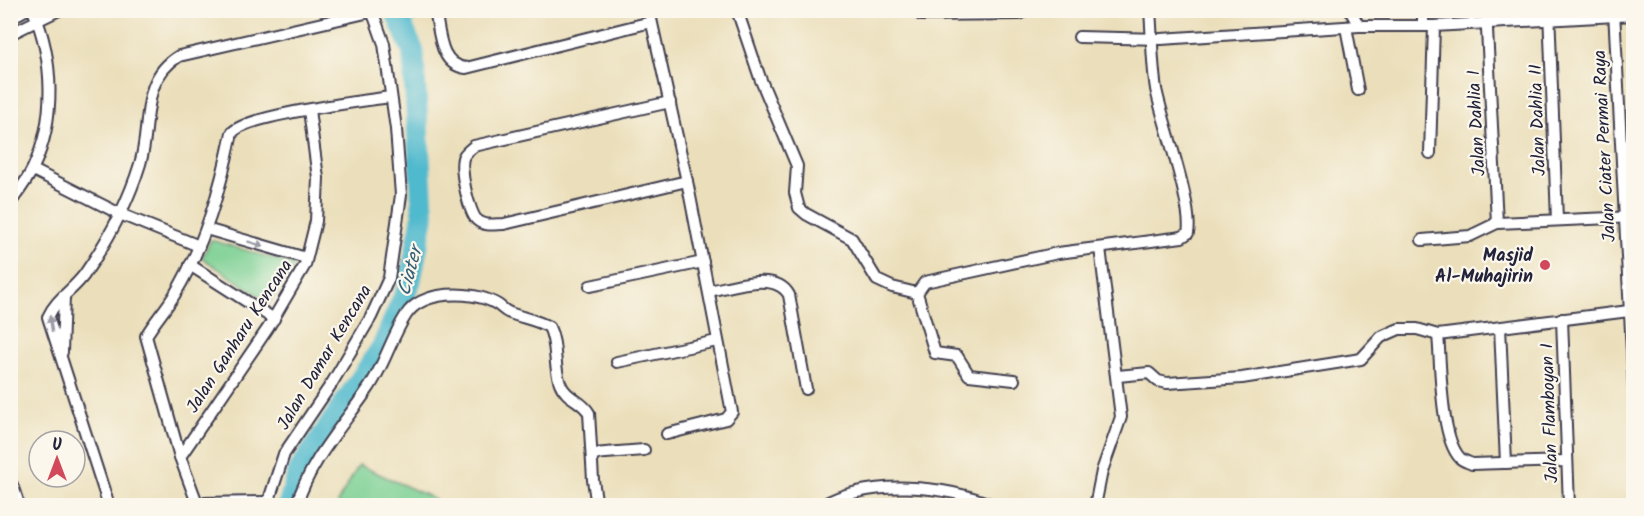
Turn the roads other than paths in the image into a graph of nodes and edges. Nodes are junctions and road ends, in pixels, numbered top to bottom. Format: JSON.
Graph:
{"nodes":[{"id":1,"x":26,"y":10,"type":"edge"},
{"id":2,"x":59,"y":10,"type":"edge"},
{"id":3,"x":435,"y":10,"type":"edge"},
{"id":4,"x":736,"y":10,"type":"edge"},
{"id":5,"x":1026,"y":10,"type":"edge"},
{"id":6,"x":1149,"y":10,"type":"edge"},
{"id":7,"x":1350,"y":10,"type":"edge"},
{"id":8,"x":1423,"y":10,"type":"edge"},
{"id":9,"x":1614,"y":13,"type":"edge"},
{"id":10,"x":35,"y":15,"type":"edge"},
{"id":11,"x":921,"y":15,"type":"dead end"},
{"id":12,"x":1550,"y":15,"type":"edge"},
{"id":13,"x":1634,"y":15,"type":"edge"},
{"id":14,"x":650,"y":16,"type":"edge"},
{"id":15,"x":1487,"y":16,"type":"edge"},
{"id":16,"x":10,"y":18,"type":"edge"},
{"id":17,"x":1359,"y":26,"type":"junction"},
{"id":18,"x":1428,"y":26,"type":"junction"},
{"id":19,"x":1346,"y":27,"type":"junction"},
{"id":20,"x":10,"y":34,"type":"edge"},
{"id":21,"x":1079,"y":37,"type":"dead end"},
{"id":22,"x":1153,"y":38,"type":"junction"},
{"id":23,"x":1358,"y":90,"type":"dead end"},
{"id":24,"x":390,"y":97,"type":"junction"},
{"id":25,"x":670,"y":102,"type":"junction"},
{"id":26,"x":309,"y":110,"type":"junction"},
{"id":27,"x":1430,"y":153,"type":"dead end"},
{"id":28,"x":33,"y":170,"type":"junction"},
{"id":29,"x":687,"y":181,"type":"junction"},
{"id":30,"x":10,"y":203,"type":"edge"},
{"id":31,"x":120,"y":214,"type":"junction"},
{"id":32,"x":1629,"y":217,"type":"edge"},
{"id":33,"x":1557,"y":220,"type":"junction"},
{"id":34,"x":1497,"y":223,"type":"junction"},
{"id":35,"x":206,"y":229,"type":"junction"},
{"id":36,"x":1422,"y":240,"type":"dead end"},
{"id":37,"x":199,"y":246,"type":"junction"},
{"id":38,"x":1100,"y":248,"type":"junction"},
{"id":39,"x":306,"y":258,"type":"junction"},
{"id":40,"x":703,"y":262,"type":"junction"},
{"id":41,"x":190,"y":265,"type":"junction"},
{"id":42,"x":590,"y":286,"type":"dead end"},
{"id":43,"x":708,"y":291,"type":"junction"},
{"id":44,"x":917,"y":293,"type":"junction"},
{"id":45,"x":1630,"y":307,"type":"edge"},
{"id":46,"x":274,"y":319,"type":"junction"},
{"id":47,"x":1562,"y":319,"type":"junction"},
{"id":48,"x":1500,"y":327,"type":"junction"},
{"id":49,"x":1438,"y":335,"type":"junction"},
{"id":50,"x":717,"y":341,"type":"junction"},
{"id":51,"x":617,"y":362,"type":"dead end"},
{"id":52,"x":1118,"y":376,"type":"junction"},
{"id":53,"x":1014,"y":380,"type":"dead end"},
{"id":54,"x":1634,"y":388,"type":"edge"},
{"id":55,"x":806,"y":390,"type":"dead end"},
{"id":56,"x":667,"y":434,"type":"dead end"},
{"id":57,"x":644,"y":450,"type":"dead end"},
{"id":58,"x":593,"y":454,"type":"junction"},
{"id":59,"x":180,"y":457,"type":"junction"},
{"id":60,"x":1567,"y":461,"type":"junction"},
{"id":61,"x":1506,"y":463,"type":"junction"},
{"id":62,"x":10,"y":485,"type":"edge"},
{"id":63,"x":192,"y":504,"type":"edge"},
{"id":64,"x":267,"y":504,"type":"edge"},
{"id":65,"x":17,"y":506,"type":"edge"},
{"id":66,"x":109,"y":506,"type":"edge"},
{"id":67,"x":296,"y":506,"type":"edge"},
{"id":68,"x":597,"y":506,"type":"edge"},
{"id":69,"x":821,"y":506,"type":"edge"},
{"id":70,"x":995,"y":506,"type":"edge"},
{"id":71,"x":1095,"y":506,"type":"edge"},
{"id":72,"x":1569,"y":506,"type":"edge"}],
"edges":[{"from":1,"to":16,"type":"street"},
{"from":2,"to":10,"type":"street"},
{"from":3,"to":14,"type":"street"},
{"from":4,"to":44,"type":"street"},
{"from":5,"to":11,"type":"street"},
{"from":6,"to":22,"type":"street"},
{"from":7,"to":17,"type":"street"},
{"from":8,"to":18,"type":"street"},
{"from":9,"to":12,"type":"street"},
{"from":9,"to":13,"type":"street"},
{"from":9,"to":32,"type":"street","name":"Jalan Ciater Permai Raya"},
{"from":10,"to":20,"type":"street"},
{"from":10,"to":28,"type":"street"},
{"from":12,"to":15,"type":"street"},
{"from":12,"to":33,"type":"street","name":"Jalan Dahlia II"},
{"from":14,"to":25,"type":"street"},
{"from":15,"to":18,"type":"street"},
{"from":15,"to":34,"type":"street","name":"Jalan Dahlia I"},
{"from":17,"to":18,"type":"street"},
{"from":17,"to":19,"type":"street"},
{"from":18,"to":27,"type":"street"},
{"from":19,"to":22,"type":"street"},
{"from":19,"to":23,"type":"street"},
{"from":21,"to":22,"type":"street"},
{"from":22,"to":38,"type":"street"},
{"from":24,"to":26,"type":"street"},
{"from":24,"to":31,"type":"street","name":"Jalan Damar Kencana"},
{"from":24,"to":64,"type":"street","name":"Jalan Damar Kencana"},
{"from":25,"to":29,"type":"street"},
{"from":25,"to":29,"type":"street"},
{"from":26,"to":35,"type":"street"},
{"from":26,"to":39,"type":"street","name":"Jalan Ganharu Kencana"},
{"from":28,"to":30,"type":"street"},
{"from":28,"to":31,"type":"street"},
{"from":29,"to":40,"type":"street"},
{"from":31,"to":37,"type":"street"},
{"from":31,"to":66,"type":"street"},
{"from":32,"to":33,"type":"street"},
{"from":32,"to":45,"type":"street","name":"Jalan Ciater Permai Raya"},
{"from":33,"to":34,"type":"street"},
{"from":34,"to":36,"type":"street"},
{"from":35,"to":37,"type":"street"},
{"from":35,"to":39,"type":"street","one_way":true},
{"from":37,"to":41,"type":"street"},
{"from":38,"to":44,"type":"street"},
{"from":38,"to":52,"type":"street"},
{"from":39,"to":46,"type":"street","name":"Jalan Ganharu Kencana"},
{"from":40,"to":42,"type":"street"},
{"from":40,"to":43,"type":"street"},
{"from":41,"to":46,"type":"street"},
{"from":41,"to":59,"type":"street"},
{"from":43,"to":50,"type":"street"},
{"from":43,"to":55,"type":"street"},
{"from":44,"to":53,"type":"street"},
{"from":45,"to":47,"type":"street"},
{"from":45,"to":54,"type":"street","name":"Jalan Ciater Permai Raya"},
{"from":46,"to":59,"type":"street","name":"Jalan Ganharu Kencana"},
{"from":47,"to":48,"type":"street"},
{"from":47,"to":60,"type":"street","name":"Jalan Flamboyan I"},
{"from":48,"to":49,"type":"street"},
{"from":48,"to":61,"type":"street"},
{"from":49,"to":52,"type":"street"},
{"from":49,"to":61,"type":"street"},
{"from":50,"to":51,"type":"street"},
{"from":50,"to":56,"type":"street"},
{"from":52,"to":71,"type":"street"},
{"from":57,"to":58,"type":"street"},
{"from":58,"to":67,"type":"street"},
{"from":58,"to":68,"type":"street"},
{"from":59,"to":63,"type":"street"},
{"from":60,"to":61,"type":"street"},
{"from":60,"to":72,"type":"street","name":"Jalan Flamboyan I"},
{"from":62,"to":65,"type":"street"},
{"from":63,"to":64,"type":"street"},
{"from":69,"to":70,"type":"street"}]}
